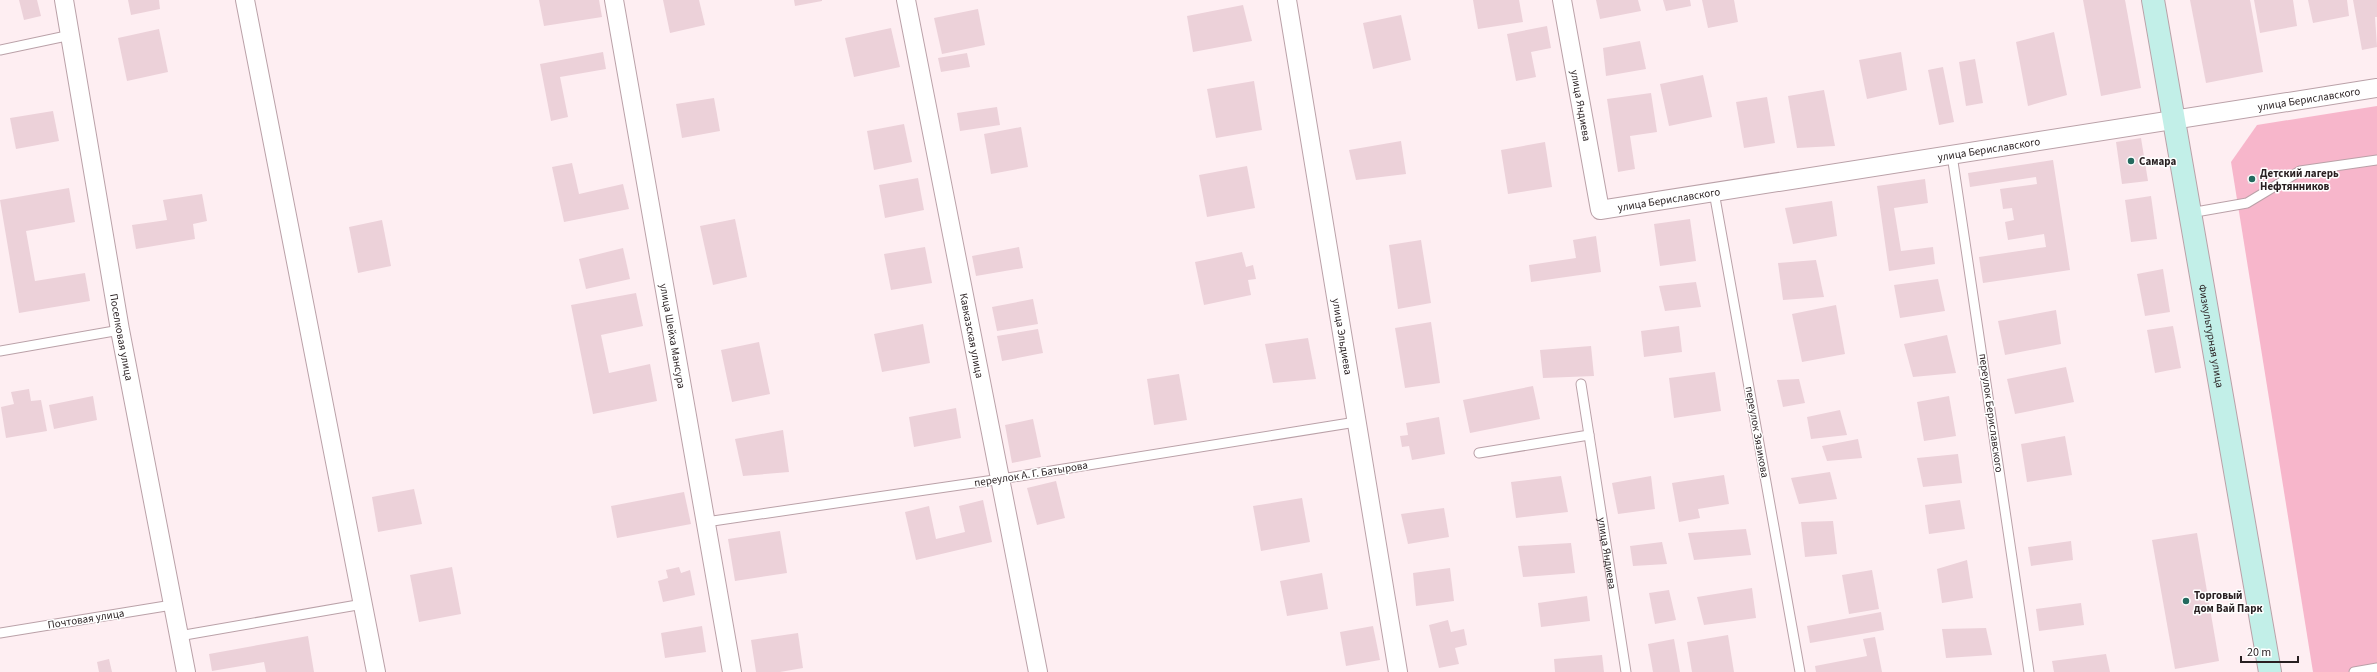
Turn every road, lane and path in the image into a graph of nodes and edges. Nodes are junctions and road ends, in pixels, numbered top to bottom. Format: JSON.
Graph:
{"nodes":[{"id":1,"x":64,"y":0,"type":"edge"},
{"id":2,"x":245,"y":0,"type":"edge"},
{"id":3,"x":614,"y":0,"type":"edge"},
{"id":4,"x":906,"y":0,"type":"edge"},
{"id":5,"x":1287,"y":0,"type":"edge"},
{"id":6,"x":1562,"y":0,"type":"edge"},
{"id":7,"x":2153,"y":0,"type":"edge"},
{"id":8,"x":71,"y":35,"type":"junction"},
{"id":9,"x":0,"y":50,"type":"edge"},
{"id":10,"x":2377,"y":88,"type":"edge"},
{"id":11,"x":2174,"y":120,"type":"junction"},
{"id":12,"x":1952,"y":155,"type":"junction"},
{"id":13,"x":2377,"y":160,"type":"edge"},
{"id":14,"x":1714,"y":192,"type":"junction"},
{"id":15,"x":1600,"y":210,"type":"joint"},
{"id":16,"x":2190,"y":213,"type":"junction"},
{"id":17,"x":120,"y":330,"type":"junction"},
{"id":18,"x":0,"y":351,"type":"edge"},
{"id":19,"x":1581,"y":384,"type":"dead end"},
{"id":20,"x":1356,"y":422,"type":"junction"},
{"id":21,"x":1589,"y":435,"type":"junction"},
{"id":22,"x":1479,"y":453,"type":"dead end"},
{"id":23,"x":1001,"y":479,"type":"junction"},
{"id":24,"x":706,"y":522,"type":"junction"},
{"id":25,"x":363,"y":604,"type":"junction"},
{"id":26,"x":172,"y":605,"type":"junction"},
{"id":27,"x":0,"y":633,"type":"edge"},
{"id":28,"x":179,"y":636,"type":"junction"},
{"id":29,"x":2377,"y":668,"type":"edge"},
{"id":30,"x":186,"y":672,"type":"edge"},
{"id":31,"x":376,"y":672,"type":"edge"},
{"id":32,"x":732,"y":672,"type":"edge"},
{"id":33,"x":1038,"y":672,"type":"edge"},
{"id":34,"x":1398,"y":672,"type":"edge"},
{"id":35,"x":1626,"y":672,"type":"edge"},
{"id":36,"x":1800,"y":672,"type":"edge"},
{"id":37,"x":2029,"y":672,"type":"edge"},
{"id":38,"x":2270,"y":672,"type":"edge"},
{"id":39,"x":2354,"y":672,"type":"edge"}],
"edges":[{"from":1,"to":8,"type":"street","name":"Поселковая улица"},
{"from":2,"to":25,"type":"street"},
{"from":3,"to":24,"type":"street","name":"улица Шейха Мансура"},
{"from":4,"to":23,"type":"street","name":"Кавказская улица"},
{"from":5,"to":20,"type":"street","name":"улица Эльдиева"},
{"from":6,"to":15,"type":"street","name":"улица Яндиева"},
{"from":7,"to":11,"type":"main road","name":"Физкультурная улица"},
{"from":8,"to":9,"type":"lane"},
{"from":8,"to":17,"type":"street","name":"Поселковая улица"},
{"from":10,"to":11,"type":"street","name":"улица Бериславского"},
{"from":11,"to":12,"type":"street","name":"улица Бериславского"},
{"from":11,"to":16,"type":"main road","name":"Физкультурная улица"},
{"from":12,"to":14,"type":"street","name":"улица Бериславского"},
{"from":12,"to":37,"type":"lane","name":"переулок Бериславского"},
{"from":13,"to":16,"type":"lane"},
{"from":14,"to":15,"type":"street","name":"улица Бериславского"},
{"from":14,"to":36,"type":"lane","name":"переулок Зязикова"},
{"from":16,"to":38,"type":"main road","name":"Физкультурная улица"},
{"from":17,"to":18,"type":"lane"},
{"from":17,"to":26,"type":"street","name":"Поселковая улица"},
{"from":19,"to":21,"type":"lane","name":"улица Яндиева"},
{"from":20,"to":23,"type":"lane","name":"переулок А. Г. Батырова"},
{"from":20,"to":34,"type":"street","name":"улица Эльдиева"},
{"from":21,"to":22,"type":"lane"},
{"from":21,"to":35,"type":"lane","name":"улица Яндиева"},
{"from":23,"to":24,"type":"lane","name":"переулок А. Г. Батырова"},
{"from":23,"to":33,"type":"street","name":"Кавказская улица"},
{"from":24,"to":32,"type":"street","name":"улица Шейха Мансура"},
{"from":25,"to":28,"type":"lane"},
{"from":25,"to":31,"type":"street"},
{"from":26,"to":27,"type":"lane","name":"Почтовая улица"},
{"from":26,"to":28,"type":"street","name":"Поселковая улица"},
{"from":28,"to":30,"type":"street","name":"Поселковая улица"},
{"from":29,"to":39,"type":"lane"}]}
